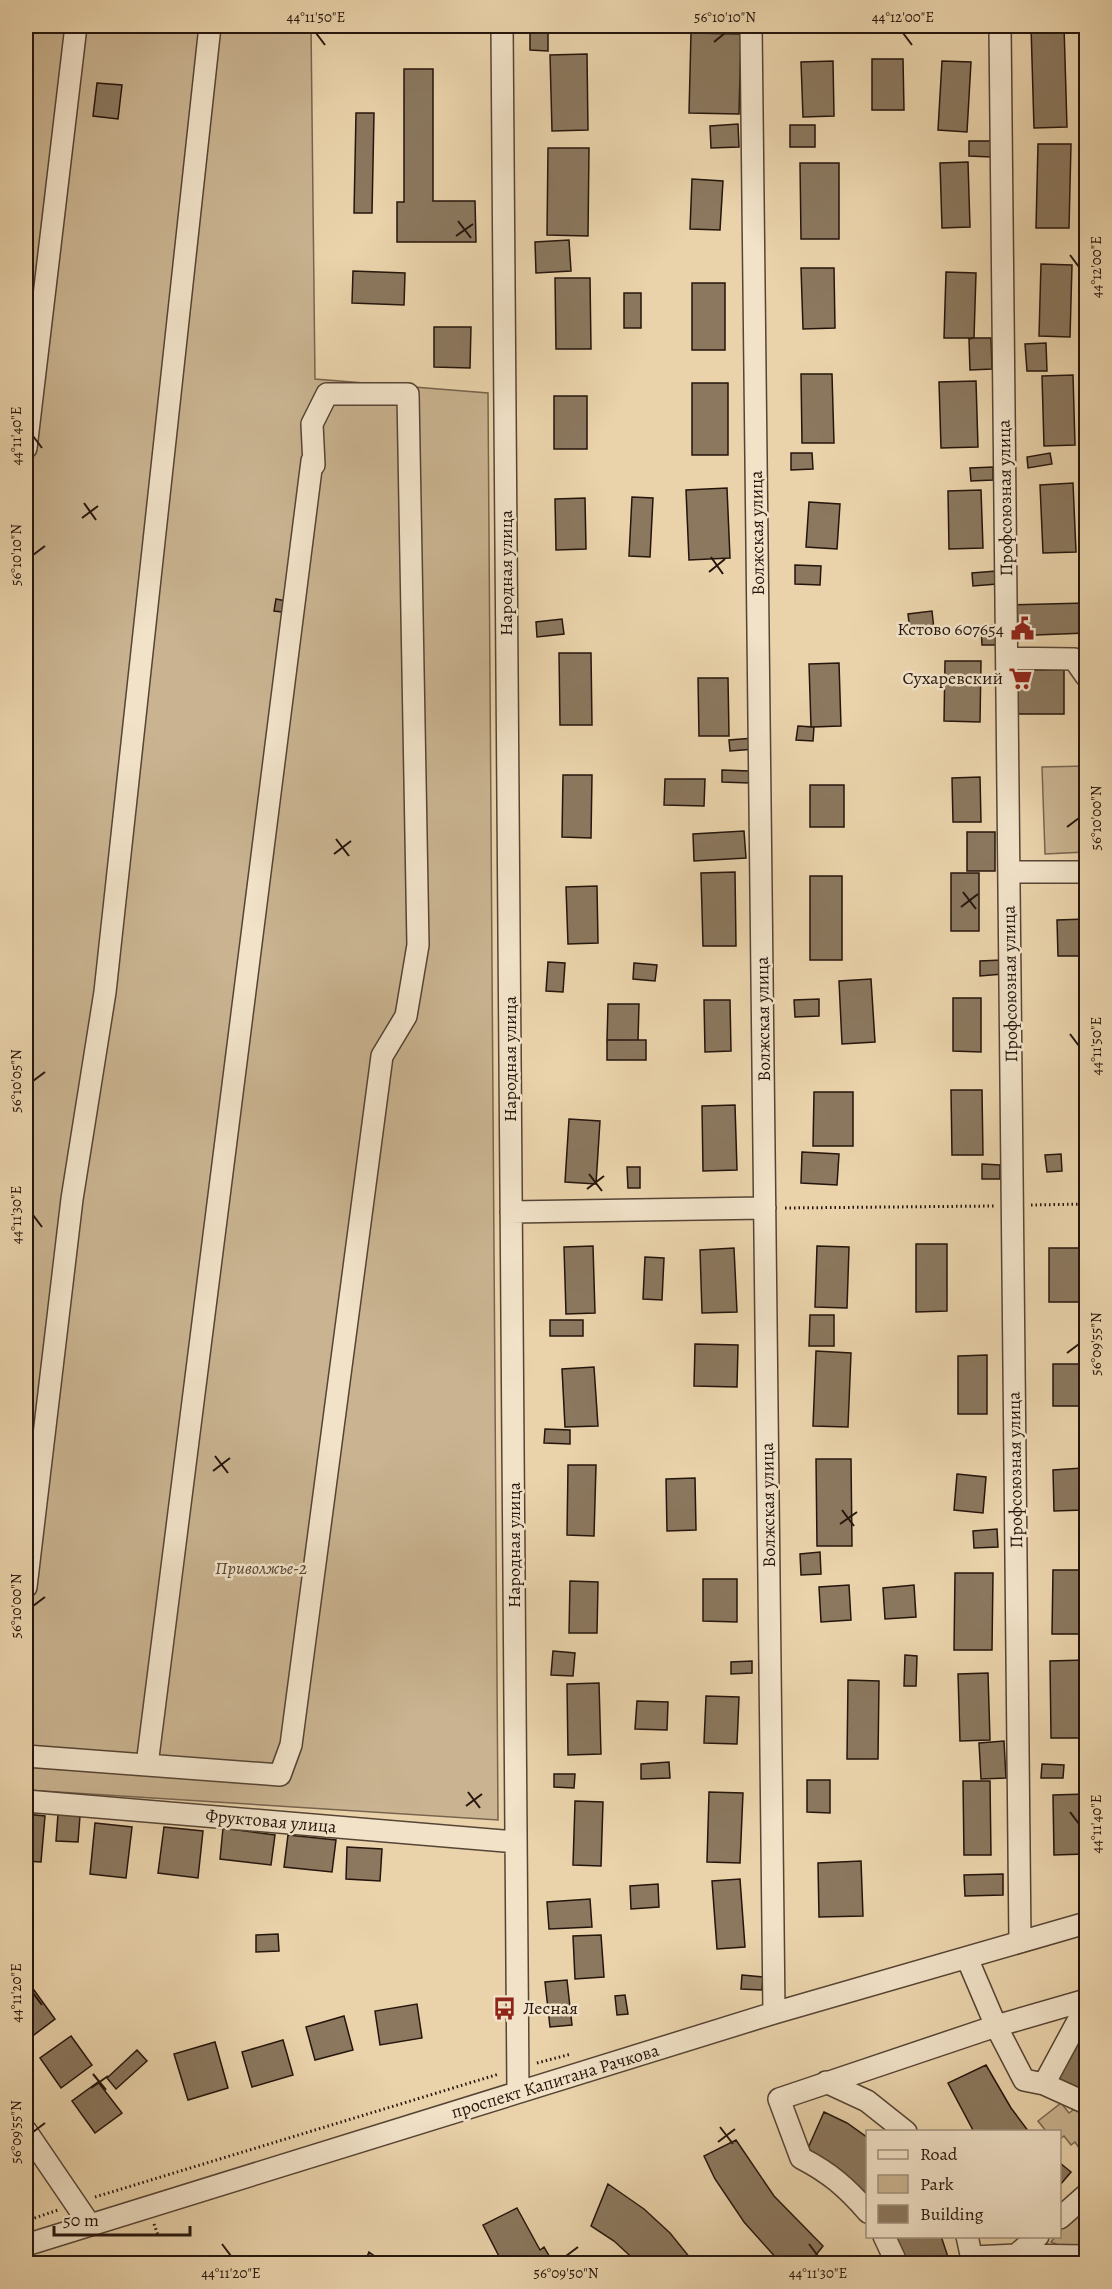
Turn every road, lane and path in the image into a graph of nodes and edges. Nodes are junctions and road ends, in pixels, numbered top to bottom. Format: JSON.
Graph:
{"nodes":[{"id":1,"x":76,"y":26,"type":"edge"},
{"id":2,"x":210,"y":26,"type":"edge"},
{"id":3,"x":502,"y":26,"type":"edge"},
{"id":4,"x":751,"y":26,"type":"edge"},
{"id":5,"x":1000,"y":26,"type":"edge"},
{"id":6,"x":26,"y":448,"type":"edge"},
{"id":7,"x":1007,"y":658,"type":"junction"},
{"id":8,"x":1082,"y":664,"type":"edge"},
{"id":9,"x":1009,"y":872,"type":"junction"},
{"id":10,"x":1086,"y":873,"type":"edge"},
{"id":11,"x":1086,"y":1204,"type":"edge"},
{"id":12,"x":1013,"y":1205,"type":"junction"},
{"id":13,"x":765,"y":1208,"type":"junction"},
{"id":14,"x":512,"y":1212,"type":"junction"},
{"id":15,"x":26,"y":1587,"type":"edge"},
{"id":16,"x":26,"y":1756,"type":"edge"},
{"id":17,"x":147,"y":1765,"type":"junction"},
{"id":18,"x":26,"y":1801,"type":"edge"},
{"id":19,"x":516,"y":1842,"type":"junction"},
{"id":20,"x":1086,"y":1923,"type":"edge"},
{"id":21,"x":1020,"y":1942,"type":"junction"},
{"id":22,"x":967,"y":1958,"type":"junction"},
{"id":23,"x":1086,"y":2000,"type":"edge"},
{"id":24,"x":1086,"y":2006,"type":"edge"},
{"id":25,"x":774,"y":2013,"type":"junction"},
{"id":26,"x":996,"y":2026,"type":"junction"},
{"id":27,"x":826,"y":2082,"type":"junction"},
{"id":28,"x":1044,"y":2084,"type":"junction"},
{"id":29,"x":518,"y":2092,"type":"junction"},
{"id":30,"x":1086,"y":2103,"type":"edge"},
{"id":31,"x":903,"y":2130,"type":"edge"},
{"id":32,"x":26,"y":2131,"type":"edge"},
{"id":33,"x":1086,"y":2195,"type":"edge"},
{"id":34,"x":866,"y":2211,"type":"edge"},
{"id":35,"x":1061,"y":2216,"type":"edge"},
{"id":36,"x":90,"y":2225,"type":"junction"},
{"id":37,"x":885,"y":2238,"type":"edge"},
{"id":38,"x":968,"y":2238,"type":"edge"},
{"id":39,"x":1036,"y":2238,"type":"edge"},
{"id":40,"x":26,"y":2245,"type":"edge"},
{"id":41,"x":1016,"y":2255,"type":"junction"},
{"id":42,"x":1086,"y":2256,"type":"edge"},
{"id":43,"x":973,"y":2260,"type":"edge"},
{"id":44,"x":897,"y":2264,"type":"edge"}],
"edges":[{"from":1,"to":6,"type":"street"},
{"from":2,"to":15,"type":"street"},
{"from":3,"to":14,"type":"street","name":"Народная улица"},
{"from":4,"to":13,"type":"street","name":"Волжская улица"},
{"from":5,"to":7,"type":"street","name":"Профсоюзная улица"},
{"from":7,"to":8,"type":"street"},
{"from":7,"to":9,"type":"street","name":"Профсоюзная улица"},
{"from":9,"to":10,"type":"street"},
{"from":9,"to":12,"type":"street","name":"Профсоюзная улица"},
{"from":11,"to":12,"type":"path"},
{"from":12,"to":13,"type":"path"},
{"from":12,"to":21,"type":"street","name":"Профсоюзная улица"},
{"from":13,"to":14,"type":"street"},
{"from":13,"to":25,"type":"street","name":"Волжская улица"},
{"from":14,"to":19,"type":"street","name":"Народная улица"},
{"from":16,"to":17,"type":"street"},
{"from":17,"to":17,"type":"street"},
{"from":18,"to":19,"type":"street","name":"Фруктовая улица"},
{"from":19,"to":29,"type":"street","name":"Народная улица"},
{"from":20,"to":21,"type":"street","name":"проспект Капитана Рачкова"},
{"from":21,"to":22,"type":"street","name":"проспект Капитана Рачкова"},
{"from":22,"to":25,"type":"street","name":"проспект Капитана Рачкова"},
{"from":22,"to":26,"type":"street"},
{"from":23,"to":26,"type":"street"},
{"from":24,"to":28,"type":"street"},
{"from":25,"to":29,"type":"street","name":"проспект Капитана Рачкова"},
{"from":26,"to":27,"type":"street"},
{"from":26,"to":28,"type":"street"},
{"from":27,"to":31,"type":"street"},
{"from":27,"to":34,"type":"street"},
{"from":28,"to":30,"type":"street"},
{"from":29,"to":36,"type":"street","name":"проспект Капитана Рачкова"},
{"from":32,"to":36,"type":"street"},
{"from":33,"to":35,"type":"street"},
{"from":36,"to":40,"type":"street","name":"проспект Капитана Рачкова"},
{"from":37,"to":44,"type":"street"},
{"from":38,"to":43,"type":"street"},
{"from":39,"to":41,"type":"street"},
{"from":41,"to":42,"type":"street"},
{"from":41,"to":43,"type":"street"}]}
